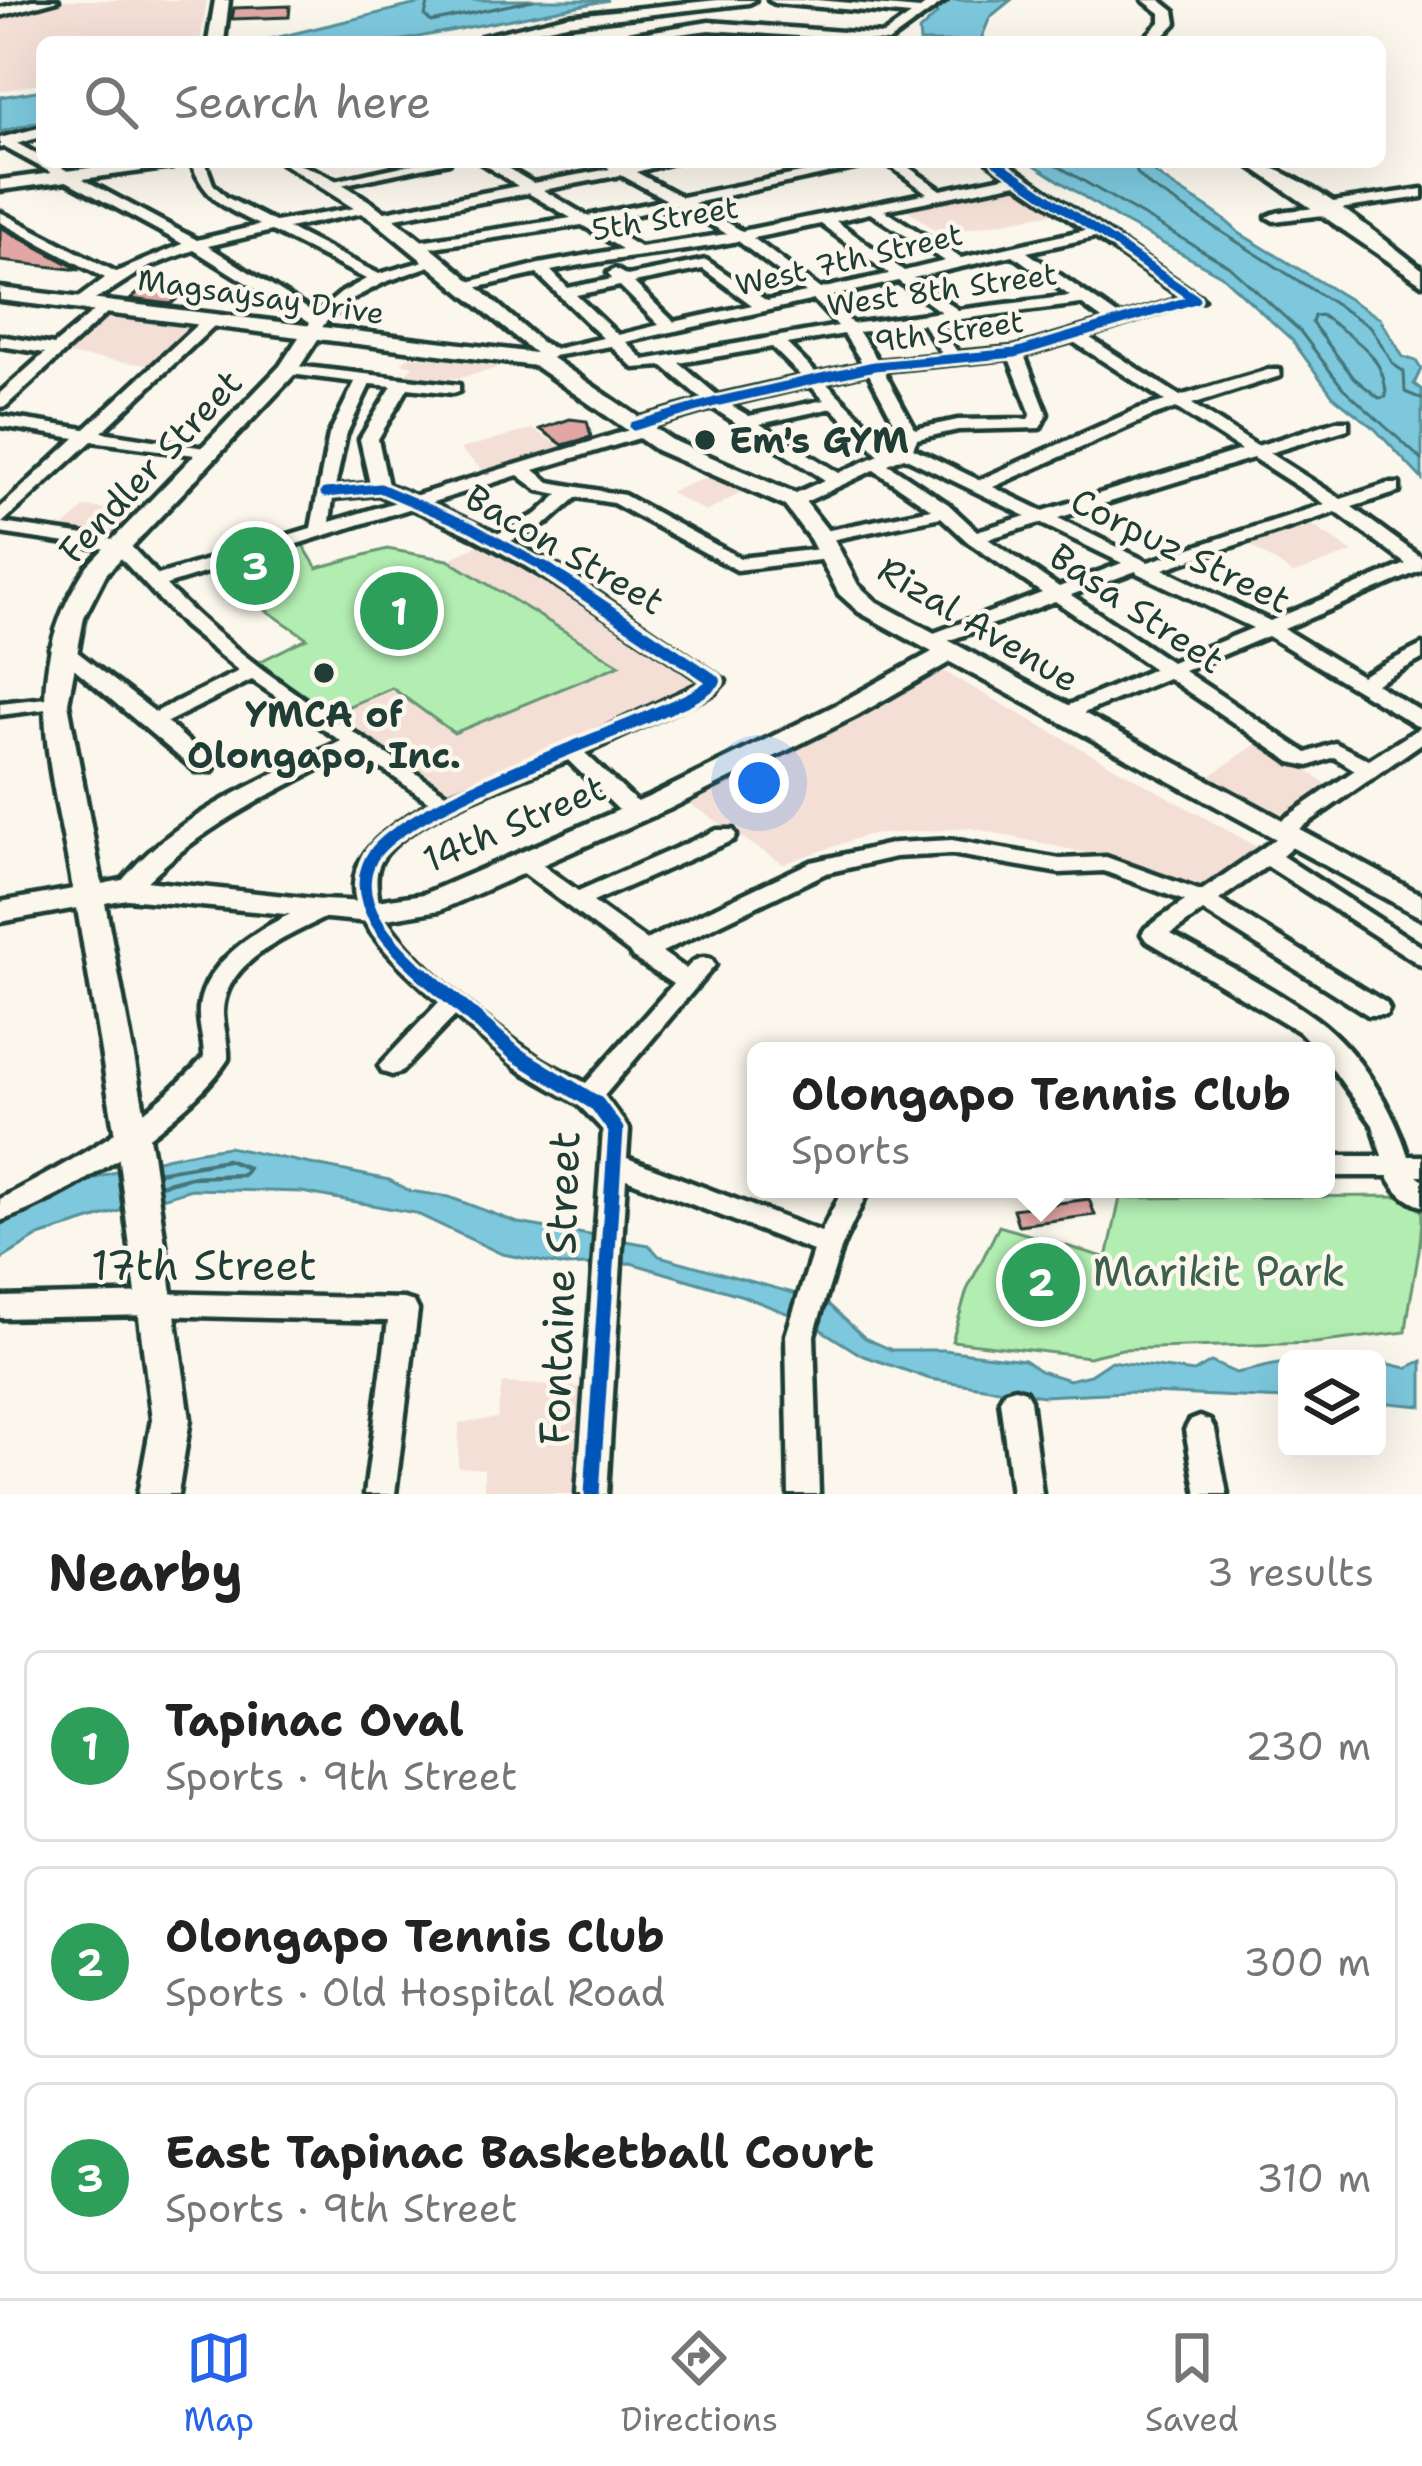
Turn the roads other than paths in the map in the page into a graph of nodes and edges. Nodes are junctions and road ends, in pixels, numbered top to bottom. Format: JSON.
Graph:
{"nodes":[{"id":1,"x":34,"y":0,"type":"edge"},
{"id":2,"x":52,"y":0,"type":"edge"},
{"id":3,"x":222,"y":0,"type":"edge"},
{"id":4,"x":749,"y":0,"type":"edge"},
{"id":5,"x":775,"y":0,"type":"edge"},
{"id":6,"x":940,"y":0,"type":"edge"},
{"id":7,"x":1150,"y":0,"type":"edge"},
{"id":8,"x":0,"y":10,"type":"edge"},
{"id":9,"x":920,"y":12,"type":"junction"},
{"id":10,"x":594,"y":16,"type":"junction"},
{"id":11,"x":217,"y":36,"type":"edge"},
{"id":12,"x":492,"y":36,"type":"edge"},
{"id":13,"x":626,"y":36,"type":"edge"},
{"id":14,"x":646,"y":36,"type":"edge"},
{"id":15,"x":838,"y":36,"type":"edge"},
{"id":16,"x":887,"y":36,"type":"edge"},
{"id":17,"x":1155,"y":36,"type":"edge"},
{"id":18,"x":36,"y":134,"type":"edge"},
{"id":19,"x":2,"y":143,"type":"edge"},
{"id":20,"x":36,"y":161,"type":"edge"},
{"id":21,"x":48,"y":168,"type":"edge"},
{"id":22,"x":116,"y":168,"type":"edge"},
{"id":23,"x":201,"y":168,"type":"edge"},
{"id":24,"x":300,"y":168,"type":"edge"},
{"id":25,"x":411,"y":168,"type":"edge"},
{"id":26,"x":497,"y":168,"type":"edge"},
{"id":27,"x":608,"y":168,"type":"edge"},
{"id":28,"x":620,"y":168,"type":"edge"},
{"id":29,"x":845,"y":168,"type":"edge"},
{"id":30,"x":901,"y":168,"type":"edge"},
{"id":31,"x":1004,"y":168,"type":"edge"},
{"id":32,"x":1263,"y":168,"type":"edge"},
{"id":33,"x":59,"y":174,"type":"junction"},
{"id":34,"x":1019,"y":178,"type":"junction"},
{"id":35,"x":327,"y":184,"type":"junction"},
{"id":36,"x":0,"y":185,"type":"edge"},
{"id":37,"x":530,"y":188,"type":"junction"},
{"id":38,"x":1422,"y":193,"type":"edge"},
{"id":39,"x":938,"y":194,"type":"junction"},
{"id":40,"x":678,"y":201,"type":"junction"},
{"id":41,"x":871,"y":208,"type":"junction"},
{"id":42,"x":1329,"y":208,"type":"junction"},
{"id":43,"x":374,"y":213,"type":"junction"},
{"id":44,"x":0,"y":216,"type":"edge"},
{"id":45,"x":1274,"y":217,"type":"dead end"},
{"id":46,"x":823,"y":218,"type":"junction"},
{"id":47,"x":582,"y":221,"type":"junction"},
{"id":48,"x":277,"y":227,"type":"junction"},
{"id":49,"x":1097,"y":232,"type":"junction"},
{"id":50,"x":738,"y":235,"type":"junction"},
{"id":51,"x":413,"y":246,"type":"junction"},
{"id":52,"x":196,"y":247,"type":"junction"},
{"id":53,"x":634,"y":250,"type":"junction"},
{"id":54,"x":1015,"y":250,"type":"junction"},
{"id":55,"x":599,"y":256,"type":"junction"},
{"id":56,"x":431,"y":262,"type":"junction"},
{"id":57,"x":958,"y":263,"type":"junction"},
{"id":58,"x":539,"y":268,"type":"junction"},
{"id":59,"x":905,"y":275,"type":"junction"},
{"id":60,"x":112,"y":276,"type":"junction"},
{"id":61,"x":376,"y":278,"type":"junction"},
{"id":62,"x":1422,"y":278,"type":"edge"},
{"id":63,"x":623,"y":281,"type":"junction"},
{"id":64,"x":460,"y":286,"type":"junction"},
{"id":65,"x":566,"y":293,"type":"junction"},
{"id":66,"x":0,"y":294,"type":"edge"},
{"id":67,"x":819,"y":296,"type":"junction"},
{"id":68,"x":1083,"y":299,"type":"junction"},
{"id":69,"x":79,"y":304,"type":"junction"},
{"id":70,"x":106,"y":307,"type":"junction"},
{"id":71,"x":765,"y":307,"type":"junction"},
{"id":72,"x":954,"y":315,"type":"junction"},
{"id":73,"x":927,"y":319,"type":"junction"},
{"id":74,"x":209,"y":322,"type":"junction"},
{"id":75,"x":1117,"y":322,"type":"junction"},
{"id":76,"x":670,"y":327,"type":"junction"},
{"id":77,"x":313,"y":328,"type":"junction"},
{"id":78,"x":848,"y":329,"type":"junction"},
{"id":79,"x":1072,"y":334,"type":"junction"},
{"id":80,"x":614,"y":339,"type":"junction"},
{"id":81,"x":0,"y":341,"type":"edge"},
{"id":82,"x":775,"y":341,"type":"junction"},
{"id":83,"x":58,"y":350,"type":"junction"},
{"id":84,"x":1015,"y":353,"type":"junction"},
{"id":85,"x":534,"y":354,"type":"junction"},
{"id":86,"x":952,"y":357,"type":"junction"},
{"id":87,"x":666,"y":361,"type":"junction"},
{"id":88,"x":874,"y":367,"type":"junction"},
{"id":89,"x":288,"y":370,"type":"junction"},
{"id":90,"x":1274,"y":374,"type":"dead end"},
{"id":91,"x":808,"y":379,"type":"junction"},
{"id":92,"x":364,"y":381,"type":"junction"},
{"id":93,"x":402,"y":384,"type":"junction"},
{"id":94,"x":452,"y":388,"type":"dead end"},
{"id":95,"x":0,"y":402,"type":"edge"},
{"id":96,"x":715,"y":402,"type":"junction"},
{"id":97,"x":1178,"y":402,"type":"junction"},
{"id":98,"x":832,"y":403,"type":"junction"},
{"id":99,"x":0,"y":421,"type":"edge"},
{"id":100,"x":746,"y":422,"type":"junction"},
{"id":101,"x":1342,"y":425,"type":"dead end"},
{"id":102,"x":638,"y":429,"type":"junction"},
{"id":103,"x":90,"y":432,"type":"junction"},
{"id":104,"x":1253,"y":450,"type":"junction"},
{"id":105,"x":896,"y":452,"type":"junction"},
{"id":106,"x":211,"y":454,"type":"junction"},
{"id":107,"x":521,"y":469,"type":"junction"},
{"id":108,"x":840,"y":482,"type":"junction"},
{"id":109,"x":978,"y":487,"type":"junction"},
{"id":110,"x":380,"y":488,"type":"junction"},
{"id":111,"x":1393,"y":488,"type":"dead end"},
{"id":112,"x":573,"y":491,"type":"junction"},
{"id":113,"x":325,"y":493,"type":"junction"},
{"id":114,"x":793,"y":501,"type":"junction"},
{"id":115,"x":412,"y":502,"type":"junction"},
{"id":116,"x":1338,"y":505,"type":"junction"},
{"id":117,"x":945,"y":511,"type":"junction"},
{"id":118,"x":0,"y":518,"type":"edge"},
{"id":119,"x":1042,"y":518,"type":"junction"},
{"id":120,"x":0,"y":527,"type":"edge"},
{"id":121,"x":320,"y":530,"type":"junction"},
{"id":122,"x":974,"y":538,"type":"junction"},
{"id":123,"x":496,"y":542,"type":"junction"},
{"id":124,"x":119,"y":544,"type":"junction"},
{"id":125,"x":825,"y":545,"type":"junction"},
{"id":126,"x":1419,"y":565,"type":"edge"},
{"id":127,"x":1139,"y":567,"type":"junction"},
{"id":128,"x":155,"y":582,"type":"junction"},
{"id":129,"x":1056,"y":593,"type":"junction"},
{"id":130,"x":1269,"y":628,"type":"junction"},
{"id":131,"x":940,"y":646,"type":"junction"},
{"id":132,"x":60,"y":648,"type":"junction"},
{"id":133,"x":1422,"y":651,"type":"edge"},
{"id":134,"x":1170,"y":670,"type":"junction"},
{"id":135,"x":252,"y":672,"type":"junction"},
{"id":136,"x":1361,"y":684,"type":"junction"},
{"id":137,"x":56,"y":703,"type":"junction"},
{"id":138,"x":0,"y":709,"type":"edge"},
{"id":139,"x":1062,"y":715,"type":"junction"},
{"id":140,"x":153,"y":721,"type":"junction"},
{"id":141,"x":1422,"y":721,"type":"edge"},
{"id":142,"x":1422,"y":734,"type":"edge"},
{"id":143,"x":355,"y":742,"type":"junction"},
{"id":144,"x":571,"y":751,"type":"junction"},
{"id":145,"x":205,"y":766,"type":"dead end"},
{"id":146,"x":1366,"y":768,"type":"junction"},
{"id":147,"x":446,"y":803,"type":"junction"},
{"id":148,"x":636,"y":814,"type":"junction"},
{"id":149,"x":725,"y":835,"type":"dead end"},
{"id":150,"x":1286,"y":835,"type":"junction"},
{"id":151,"x":1268,"y":857,"type":"junction"},
{"id":152,"x":526,"y":864,"type":"junction"},
{"id":153,"x":127,"y":889,"type":"junction"},
{"id":154,"x":87,"y":895,"type":"junction"},
{"id":155,"x":1201,"y":898,"type":"junction"},
{"id":156,"x":576,"y":900,"type":"junction"},
{"id":157,"x":1422,"y":908,"type":"edge"},
{"id":158,"x":322,"y":910,"type":"junction"},
{"id":159,"x":0,"y":912,"type":"edge"},
{"id":160,"x":369,"y":912,"type":"junction"},
{"id":161,"x":641,"y":952,"type":"junction"},
{"id":162,"x":1422,"y":958,"type":"edge"},
{"id":163,"x":454,"y":1002,"type":"junction"},
{"id":164,"x":1377,"y":1009,"type":"dead end"},
{"id":165,"x":1324,"y":1042,"type":"edge"},
{"id":166,"x":1335,"y":1054,"type":"edge"},
{"id":167,"x":392,"y":1066,"type":"dead end"},
{"id":168,"x":590,"y":1095,"type":"junction"},
{"id":169,"x":134,"y":1146,"type":"junction"},
{"id":170,"x":612,"y":1163,"type":"junction"},
{"id":171,"x":1335,"y":1166,"type":"edge"},
{"id":172,"x":1409,"y":1166,"type":"edge"},
{"id":173,"x":1422,"y":1196,"type":"edge"},
{"id":174,"x":852,"y":1198,"type":"edge"},
{"id":175,"x":0,"y":1211,"type":"edge"},
{"id":176,"x":828,"y":1246,"type":"junction"},
{"id":177,"x":154,"y":1304,"type":"junction"},
{"id":178,"x":3,"y":1308,"type":"edge"},
{"id":179,"x":1015,"y":1400,"type":"dead end"},
{"id":180,"x":1199,"y":1430,"type":"dead end"},
{"id":181,"x":158,"y":1494,"type":"edge"},
{"id":182,"x":380,"y":1494,"type":"edge"},
{"id":183,"x":592,"y":1494,"type":"edge"},
{"id":184,"x":804,"y":1494,"type":"edge"},
{"id":185,"x":1027,"y":1494,"type":"edge"},
{"id":186,"x":1212,"y":1494,"type":"edge"}],
"edges":[{"from":1,"to":8,"type":"main road"},
{"from":2,"to":8,"type":"main road"},
{"from":3,"to":11,"type":"main road"},
{"from":4,"to":10,"type":"street"},
{"from":5,"to":9,"type":"street"},
{"from":6,"to":9,"type":"street"},
{"from":7,"to":17,"type":"main road"},
{"from":9,"to":16,"type":"street"},
{"from":10,"to":12,"type":"street"},
{"from":10,"to":13,"type":"street"},
{"from":14,"to":15,"type":"street"},
{"from":18,"to":19,"type":"main road"},
{"from":19,"to":20,"type":"street"},
{"from":21,"to":33,"type":"street"},
{"from":22,"to":33,"type":"main road"},
{"from":23,"to":48,"type":"street"},
{"from":24,"to":35,"type":"main road","name":"Rizal Avenue"},
{"from":25,"to":35,"type":"street"},
{"from":26,"to":37,"type":"street"},
{"from":27,"to":37,"type":"street"},
{"from":28,"to":40,"type":"street"},
{"from":29,"to":40,"type":"street"},
{"from":30,"to":39,"type":"street"},
{"from":31,"to":34,"type":"street"},
{"from":32,"to":42,"type":"main road"},
{"from":33,"to":36,"type":"main road"},
{"from":33,"to":52,"type":"street"},
{"from":34,"to":39,"type":"street","name":"5th Street"},
{"from":34,"to":49,"type":"street"},
{"from":35,"to":43,"type":"main road","name":"Rizal Avenue"},
{"from":37,"to":43,"type":"street"},
{"from":37,"to":47,"type":"street"},
{"from":38,"to":42,"type":"street"},
{"from":39,"to":41,"type":"street","name":"5th Street"},
{"from":40,"to":47,"type":"street"},
{"from":40,"to":50,"type":"street"},
{"from":41,"to":46,"type":"street","name":"5th Street"},
{"from":41,"to":57,"type":"street"},
{"from":42,"to":45,"type":"street"},
{"from":42,"to":62,"type":"main road"},
{"from":43,"to":48,"type":"street"},
{"from":43,"to":51,"type":"main road","name":"Rizal Avenue"},
{"from":44,"to":60,"type":"street"},
{"from":46,"to":50,"type":"street","name":"5th Street"},
{"from":46,"to":59,"type":"street"},
{"from":47,"to":51,"type":"street"},
{"from":47,"to":53,"type":"street"},
{"from":48,"to":52,"type":"street"},
{"from":48,"to":61,"type":"street"},
{"from":49,"to":54,"type":"street","name":"West 7th Street"},
{"from":49,"to":75,"type":"street","name":"9th Street"},
{"from":50,"to":53,"type":"street","name":"5th Street"},
{"from":50,"to":67,"type":"street"},
{"from":51,"to":56,"type":"main road","name":"Rizal Avenue"},
{"from":52,"to":60,"type":"street"},
{"from":52,"to":77,"type":"street"},
{"from":53,"to":55,"type":"street","name":"5th Street"},
{"from":54,"to":57,"type":"street","name":"West 7th Street"},
{"from":54,"to":68,"type":"street"},
{"from":55,"to":58,"type":"street","name":"5th Street"},
{"from":55,"to":63,"type":"street"},
{"from":56,"to":61,"type":"street","name":"Fendler Street"},
{"from":56,"to":64,"type":"main road","name":"Rizal Avenue"},
{"from":57,"to":59,"type":"street","name":"West 7th Street"},
{"from":58,"to":64,"type":"street","name":"5th Street"},
{"from":58,"to":65,"type":"street"},
{"from":59,"to":67,"type":"street","name":"West 7th Street"},
{"from":59,"to":72,"type":"street"},
{"from":60,"to":69,"type":"street"},
{"from":61,"to":77,"type":"street","name":"Fendler Street"},
{"from":63,"to":65,"type":"street"},
{"from":63,"to":71,"type":"street"},
{"from":63,"to":76,"type":"street"},
{"from":64,"to":85,"type":"main road","name":"Rizal Avenue"},
{"from":65,"to":80,"type":"street"},
{"from":66,"to":69,"type":"main road","name":"Magsaysay Drive"},
{"from":67,"to":71,"type":"street","name":"West 7th Street"},
{"from":67,"to":78,"type":"street"},
{"from":68,"to":72,"type":"street","name":"West 8th Street"},
{"from":68,"to":75,"type":"street"},
{"from":69,"to":70,"type":"main road","name":"Magsaysay Drive"},
{"from":70,"to":74,"type":"main road","name":"Magsaysay Drive"},
{"from":70,"to":83,"type":"street"},
{"from":71,"to":76,"type":"street","name":"West 7th Street"},
{"from":72,"to":73,"type":"street","name":"West 8th Street"},
{"from":73,"to":78,"type":"street","name":"West 8th Street"},
{"from":73,"to":86,"type":"street"},
{"from":74,"to":77,"type":"main road","name":"Magsaysay Drive"},
{"from":74,"to":103,"type":"street"},
{"from":75,"to":79,"type":"street","name":"9th Street"},
{"from":76,"to":80,"type":"street","name":"West 7th Street"},
{"from":77,"to":85,"type":"main road","name":"Magsaysay Drive"},
{"from":77,"to":89,"type":"main road","name":"Fendler Street"},
{"from":78,"to":82,"type":"street","name":"West 8th Street"},
{"from":78,"to":88,"type":"street"},
{"from":79,"to":84,"type":"street","name":"9th Street"},
{"from":79,"to":97,"type":"street"},
{"from":80,"to":85,"type":"street","name":"West 7th Street"},
{"from":80,"to":87,"type":"street"},
{"from":81,"to":83,"type":"street"},
{"from":82,"to":87,"type":"street","name":"West 8th Street"},
{"from":82,"to":91,"type":"street","name":"Basa Street"},
{"from":83,"to":95,"type":"street"},
{"from":84,"to":86,"type":"street","name":"9th Street"},
{"from":84,"to":105,"type":"street"},
{"from":85,"to":102,"type":"main road","name":"Rizal Avenue"},
{"from":86,"to":88,"type":"street","name":"9th Street"},
{"from":87,"to":96,"type":"street"},
{"from":88,"to":91,"type":"street","name":"9th Street"},
{"from":88,"to":105,"type":"street"},
{"from":89,"to":92,"type":"street"},
{"from":89,"to":106,"type":"main road","name":"Fendler Street"},
{"from":90,"to":97,"type":"street"},
{"from":91,"to":96,"type":"street","name":"9th Street"},
{"from":91,"to":98,"type":"street","name":"Basa Street"},
{"from":92,"to":93,"type":"street"},
{"from":92,"to":113,"type":"street"},
{"from":93,"to":94,"type":"street"},
{"from":93,"to":110,"type":"street"},
{"from":96,"to":100,"type":"street"},
{"from":96,"to":102,"type":"street","name":"9th Street"},
{"from":97,"to":104,"type":"street"},
{"from":97,"to":109,"type":"street"},
{"from":98,"to":100,"type":"street"},
{"from":98,"to":105,"type":"street","name":"Basa Street"},
{"from":99,"to":103,"type":"street"},
{"from":100,"to":108,"type":"street"},
{"from":101,"to":104,"type":"street"},
{"from":102,"to":107,"type":"street","name":"9th Street"},
{"from":102,"to":114,"type":"main road","name":"Rizal Avenue"},
{"from":103,"to":106,"type":"street"},
{"from":103,"to":118,"type":"street"},
{"from":104,"to":116,"type":"street"},
{"from":104,"to":119,"type":"street"},
{"from":105,"to":108,"type":"street"},
{"from":105,"to":109,"type":"street","name":"Corpuz Street"},
{"from":105,"to":117,"type":"street","name":"Basa Street"},
{"from":106,"to":124,"type":"main road","name":"Fendler Street"},
{"from":107,"to":112,"type":"street"},
{"from":107,"to":115,"type":"street","name":"9th Street"},
{"from":108,"to":114,"type":"street"},
{"from":109,"to":119,"type":"street","name":"Corpuz Street"},
{"from":110,"to":113,"type":"street","name":"Bacon Street"},
{"from":110,"to":115,"type":"street","name":"Bacon Street"},
{"from":111,"to":116,"type":"street"},
{"from":112,"to":123,"type":"street"},
{"from":112,"to":125,"type":"street"},
{"from":113,"to":121,"type":"street"},
{"from":114,"to":125,"type":"main road","name":"Rizal Avenue"},
{"from":115,"to":121,"type":"street","name":"9th Street"},
{"from":115,"to":123,"type":"street","name":"Bacon Street"},
{"from":116,"to":126,"type":"street"},
{"from":116,"to":127,"type":"street"},
{"from":117,"to":122,"type":"street","name":"Basa Street"},
{"from":117,"to":125,"type":"street"},
{"from":119,"to":122,"type":"street"},
{"from":119,"to":127,"type":"street","name":"Corpuz Street"},
{"from":120,"to":124,"type":"street"},
{"from":121,"to":128,"type":"street","name":"9th Street"},
{"from":122,"to":129,"type":"street","name":"Basa Street"},
{"from":123,"to":144,"type":"street","name":"Bacon Street"},
{"from":124,"to":128,"type":"street"},
{"from":124,"to":132,"type":"main road","name":"Fendler Street"},
{"from":125,"to":131,"type":"main road","name":"Rizal Avenue"},
{"from":126,"to":130,"type":"street"},
{"from":127,"to":129,"type":"street"},
{"from":127,"to":130,"type":"street","name":"Corpuz Street"},
{"from":128,"to":135,"type":"street"},
{"from":129,"to":131,"type":"street"},
{"from":129,"to":134,"type":"street","name":"Basa Street"},
{"from":130,"to":134,"type":"street"},
{"from":130,"to":136,"type":"street","name":"Corpuz Street"},
{"from":131,"to":139,"type":"main road","name":"Rizal Avenue"},
{"from":131,"to":148,"type":"main road","name":"14th Street"},
{"from":132,"to":137,"type":"main road","name":"Fendler Street"},
{"from":132,"to":140,"type":"street"},
{"from":133,"to":136,"type":"street"},
{"from":134,"to":139,"type":"street"},
{"from":134,"to":146,"type":"street","name":"Basa Street"},
{"from":135,"to":140,"type":"street"},
{"from":135,"to":143,"type":"street"},
{"from":136,"to":141,"type":"street","name":"Corpuz Street"},
{"from":137,"to":138,"type":"street"},
{"from":137,"to":154,"type":"main road","name":"Fendler Street"},
{"from":139,"to":150,"type":"main road","name":"Rizal Avenue"},
{"from":140,"to":145,"type":"street"},
{"from":142,"to":146,"type":"street"},
{"from":143,"to":147,"type":"street"},
{"from":143,"to":153,"type":"street"},
{"from":144,"to":147,"type":"street"},
{"from":144,"to":148,"type":"street"},
{"from":146,"to":150,"type":"street"},
{"from":147,"to":160,"type":"street"},
{"from":148,"to":152,"type":"main road","name":"14th Street"},
{"from":149,"to":156,"type":"street"},
{"from":150,"to":151,"type":"street"},
{"from":150,"to":157,"type":"main road","name":"Rizal Avenue"},
{"from":151,"to":155,"type":"street"},
{"from":151,"to":162,"type":"street"},
{"from":152,"to":156,"type":"street"},
{"from":152,"to":160,"type":"main road","name":"14th Street"},
{"from":153,"to":154,"type":"main road","name":"14th Street"},
{"from":153,"to":158,"type":"main road","name":"14th Street"},
{"from":154,"to":159,"type":"main road","name":"14th Street"},
{"from":154,"to":169,"type":"main road","name":"Fendler Street"},
{"from":155,"to":161,"type":"street"},
{"from":155,"to":164,"type":"street"},
{"from":155,"to":165,"type":"street"},
{"from":156,"to":161,"type":"street"},
{"from":158,"to":160,"type":"main road","name":"14th Street"},
{"from":158,"to":169,"type":"street"},
{"from":160,"to":163,"type":"street","name":"Fontaine Street"},
{"from":161,"to":168,"type":"street"},
{"from":163,"to":167,"type":"street"},
{"from":163,"to":168,"type":"street","name":"Fontaine Street"},
{"from":166,"to":172,"type":"street"},
{"from":168,"to":170,"type":"street","name":"Fontaine Street"},
{"from":169,"to":175,"type":"street"},
{"from":169,"to":177,"type":"main road","name":"Fendler Street"},
{"from":170,"to":176,"type":"street"},
{"from":170,"to":183,"type":"street","name":"Fontaine Street"},
{"from":171,"to":172,"type":"street"},
{"from":172,"to":173,"type":"street"},
{"from":174,"to":176,"type":"street"},
{"from":176,"to":184,"type":"street"},
{"from":177,"to":178,"type":"street","name":"17th Street"},
{"from":177,"to":181,"type":"main road","name":"Fendler Street"},
{"from":177,"to":182,"type":"street","name":"17th Street"},
{"from":179,"to":185,"type":"street"},
{"from":180,"to":186,"type":"street"}]}
